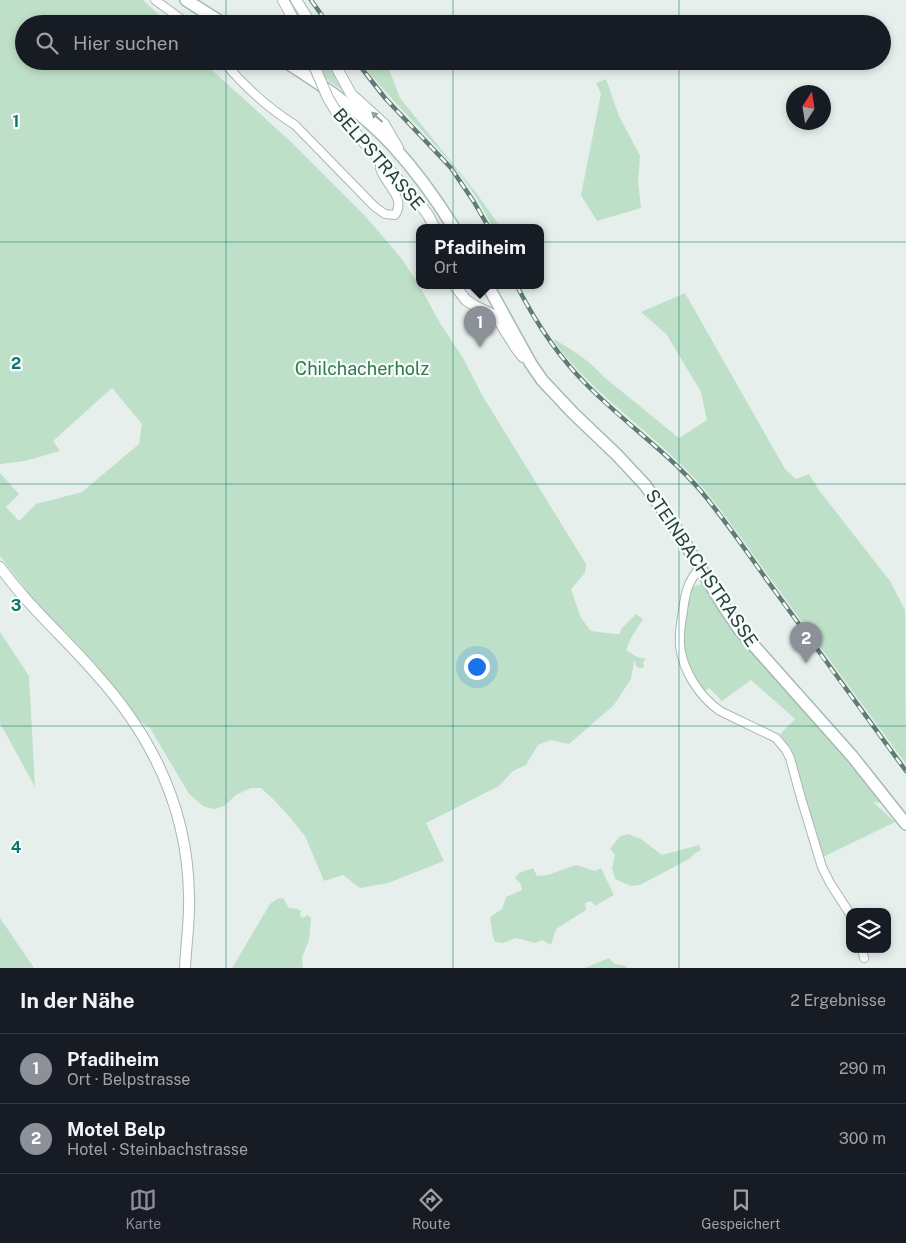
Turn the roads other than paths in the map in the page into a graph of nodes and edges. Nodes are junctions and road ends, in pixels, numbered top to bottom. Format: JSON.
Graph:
{"nodes":[{"id":1,"x":155,"y":0,"type":"edge"},
{"id":2,"x":186,"y":0,"type":"edge"},
{"id":3,"x":283,"y":0,"type":"edge"},
{"id":4,"x":296,"y":0,"type":"edge"},
{"id":5,"x":176,"y":15,"type":"edge"},
{"id":6,"x":210,"y":15,"type":"edge"},
{"id":7,"x":291,"y":15,"type":"edge"},
{"id":8,"x":305,"y":15,"type":"edge"},
{"id":9,"x":231,"y":70,"type":"edge"},
{"id":10,"x":298,"y":70,"type":"edge"},
{"id":11,"x":316,"y":70,"type":"edge"},
{"id":12,"x":338,"y":70,"type":"edge"},
{"id":13,"x":403,"y":158,"type":"junction"},
{"id":14,"x":380,"y":160,"type":"junction"},
{"id":15,"x":433,"y":224,"type":"edge"},
{"id":16,"x":451,"y":224,"type":"edge"},
{"id":17,"x":457,"y":289,"type":"edge"},
{"id":18,"x":490,"y":289,"type":"edge"},
{"id":19,"x":531,"y":364,"type":"junction"},
{"id":20,"x":0,"y":567,"type":"edge"},
{"id":21,"x":700,"y":568,"type":"junction"},
{"id":22,"x":906,"y":824,"type":"edge"},
{"id":23,"x":846,"y":908,"type":"edge"},
{"id":24,"x":863,"y":953,"type":"edge"},
{"id":25,"x":864,"y":958,"type":"dead end"},
{"id":26,"x":184,"y":968,"type":"edge"}],
"edges":[{"from":1,"to":5,"type":"street"},
{"from":2,"to":6,"type":"main road"},
{"from":3,"to":7,"type":"street"},
{"from":4,"to":8,"type":"street"},
{"from":9,"to":14,"type":"street"},
{"from":10,"to":13,"type":"main road"},
{"from":11,"to":14,"type":"street","name":"BELPSTRASSE","bridge":true},
{"from":13,"to":12,"type":"street","name":"BELPSTRASSE","one_way":true},
{"from":13,"to":16,"type":"main road"},
{"from":14,"to":15,"type":"street","name":"BELPSTRASSE"},
{"from":17,"to":19,"type":"street"},
{"from":18,"to":19,"type":"main road","name":"STEINBACHSTRASSE"},
{"from":19,"to":21,"type":"main road","name":"STEINBACHSTRASSE"},
{"from":20,"to":26,"type":"street"},
{"from":21,"to":22,"type":"main road","name":"STEINBACHSTRASSE"},
{"from":21,"to":23,"type":"street"},
{"from":24,"to":25,"type":"street"}]}
